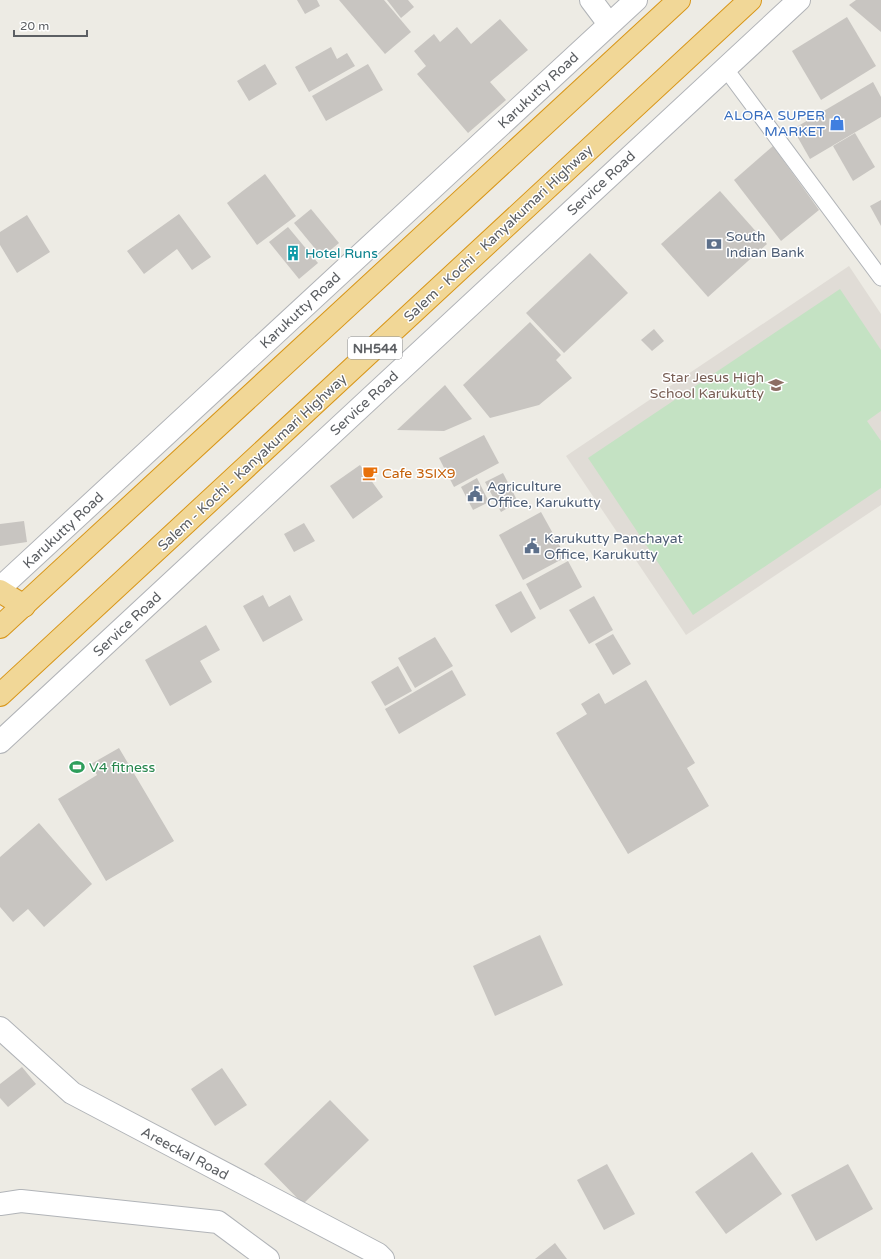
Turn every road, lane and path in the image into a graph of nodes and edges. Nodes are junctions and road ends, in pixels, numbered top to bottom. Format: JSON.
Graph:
{"nodes":[{"id":1,"x":591,"y":0,"type":"edge"},
{"id":2,"x":636,"y":0,"type":"edge"},
{"id":3,"x":679,"y":0,"type":"edge"},
{"id":4,"x":750,"y":0,"type":"edge"},
{"id":5,"x":799,"y":0,"type":"edge"},
{"id":6,"x":609,"y":24,"type":"junction"},
{"id":7,"x":725,"y":68,"type":"junction"},
{"id":8,"x":881,"y":278,"type":"edge"},
{"id":9,"x":0,"y":590,"type":"edge"},
{"id":10,"x":24,"y":606,"type":"junction"},
{"id":11,"x":0,"y":627,"type":"edge"},
{"id":12,"x":0,"y":695,"type":"edge"},
{"id":13,"x":0,"y":742,"type":"edge"},
{"id":14,"x":0,"y":1028,"type":"edge"},
{"id":15,"x":0,"y":1204,"type":"edge"},
{"id":16,"x":268,"y":1259,"type":"edge"},
{"id":17,"x":383,"y":1259,"type":"edge"}],
"edges":[{"from":1,"to":6,"type":"street"},
{"from":2,"to":6,"type":"street","name":"Karukutty Road"},
{"from":3,"to":10,"type":"highway"},
{"from":4,"to":12,"type":"highway","name":"Salem - Kochi - Kanyakumari Highway","number":"NH544"},
{"from":5,"to":7,"type":"street","name":"Service Road"},
{"from":6,"to":9,"type":"street","name":"Karukutty Road"},
{"from":7,"to":8,"type":"lane"},
{"from":7,"to":13,"type":"street","name":"Service Road"},
{"from":9,"to":10,"type":"highway"},
{"from":10,"to":11,"type":"highway"},
{"from":14,"to":17,"type":"street","name":"Areeckal Road"},
{"from":15,"to":16,"type":"street"}]}
